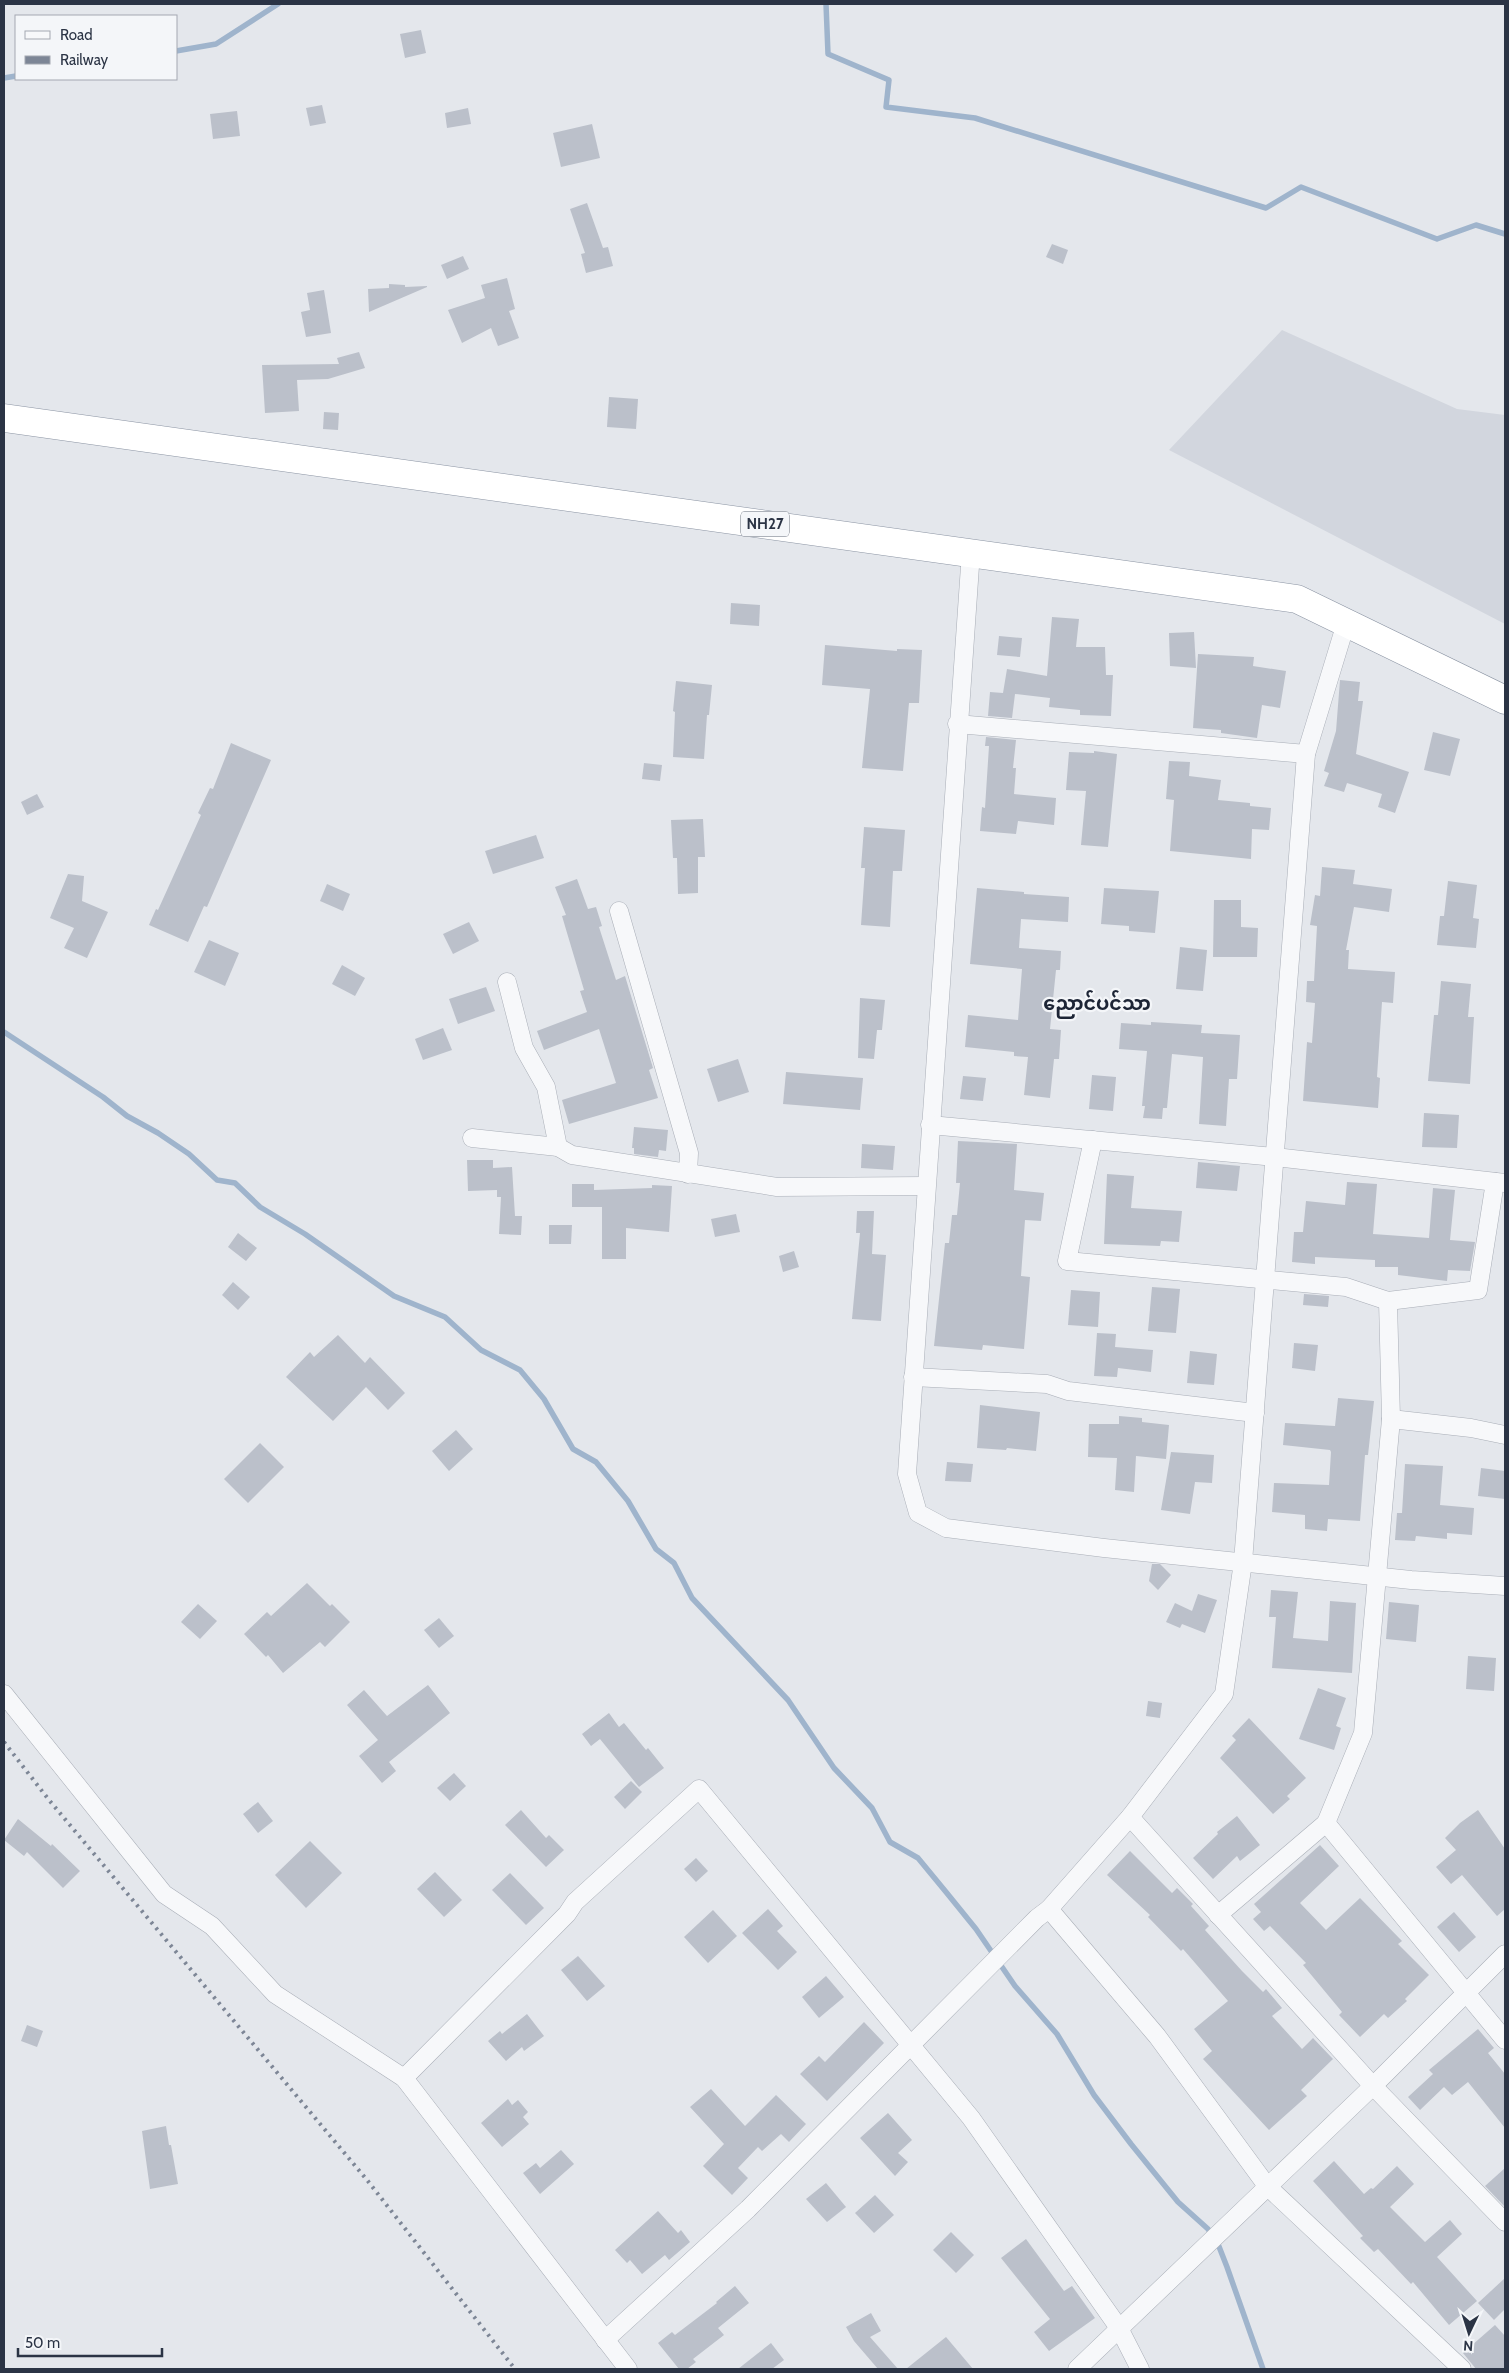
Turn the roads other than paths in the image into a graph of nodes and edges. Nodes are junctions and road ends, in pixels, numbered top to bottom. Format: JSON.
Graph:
{"nodes":[{"id":1,"x":4,"y":418,"type":"edge"},
{"id":2,"x":969,"y":552,"type":"junction"},
{"id":3,"x":1346,"y":623,"type":"junction"},
{"id":4,"x":1505,"y":700,"type":"edge"},
{"id":5,"x":958,"y":724,"type":"junction"},
{"id":6,"x":1306,"y":754,"type":"junction"},
{"id":7,"x":619,"y":911,"type":"dead end"},
{"id":8,"x":506,"y":982,"type":"dead end"},
{"id":9,"x":930,"y":1125,"type":"junction"},
{"id":10,"x":472,"y":1138,"type":"dead end"},
{"id":11,"x":1093,"y":1140,"type":"junction"},
{"id":12,"x":558,"y":1147,"type":"junction"},
{"id":13,"x":1275,"y":1157,"type":"junction"},
{"id":14,"x":688,"y":1174,"type":"junction"},
{"id":15,"x":1500,"y":1182,"type":"edge"},
{"id":16,"x":926,"y":1186,"type":"junction"},
{"id":17,"x":1265,"y":1280,"type":"junction"},
{"id":18,"x":1388,"y":1301,"type":"junction"},
{"id":19,"x":913,"y":1376,"type":"junction"},
{"id":20,"x":1255,"y":1413,"type":"junction"},
{"id":21,"x":1391,"y":1419,"type":"junction"},
{"id":22,"x":1505,"y":1435,"type":"edge"},
{"id":23,"x":1243,"y":1562,"type":"junction"},
{"id":24,"x":1375,"y":1576,"type":"junction"},
{"id":25,"x":1505,"y":1586,"type":"edge"},
{"id":26,"x":4,"y":1694,"type":"edge"},
{"id":27,"x":1130,"y":1816,"type":"junction"},
{"id":28,"x":1326,"y":1823,"type":"junction"},
{"id":29,"x":1049,"y":1909,"type":"junction"},
{"id":30,"x":1218,"y":1915,"type":"junction"},
{"id":31,"x":1505,"y":1954,"type":"edge"},
{"id":32,"x":1467,"y":1993,"type":"junction"},
{"id":33,"x":1505,"y":2040,"type":"edge"},
{"id":34,"x":912,"y":2045,"type":"junction"},
{"id":35,"x":404,"y":2078,"type":"junction"},
{"id":36,"x":1373,"y":2086,"type":"junction"},
{"id":37,"x":1267,"y":2186,"type":"junction"},
{"id":38,"x":1505,"y":2222,"type":"edge"},
{"id":39,"x":1120,"y":2328,"type":"junction"},
{"id":40,"x":605,"y":2340,"type":"junction"},
{"id":41,"x":628,"y":2369,"type":"edge"},
{"id":42,"x":1076,"y":2369,"type":"edge"},
{"id":43,"x":1140,"y":2369,"type":"edge"},
{"id":44,"x":1462,"y":2369,"type":"edge"}],
"edges":[{"from":1,"to":2,"type":"highway","number":"NH27"},
{"from":2,"to":3,"type":"highway","number":"NH27"},
{"from":2,"to":5,"type":"street"},
{"from":3,"to":4,"type":"highway","number":"NH27"},
{"from":3,"to":6,"type":"street"},
{"from":5,"to":6,"type":"street"},
{"from":5,"to":9,"type":"street"},
{"from":6,"to":13,"type":"street"},
{"from":7,"to":14,"type":"street"},
{"from":8,"to":12,"type":"street"},
{"from":9,"to":11,"type":"street"},
{"from":9,"to":16,"type":"street"},
{"from":10,"to":12,"type":"street"},
{"from":11,"to":13,"type":"street"},
{"from":11,"to":17,"type":"street"},
{"from":12,"to":14,"type":"street"},
{"from":13,"to":15,"type":"street"},
{"from":13,"to":17,"type":"street"},
{"from":14,"to":16,"type":"street"},
{"from":15,"to":18,"type":"street"},
{"from":16,"to":19,"type":"street"},
{"from":17,"to":18,"type":"street"},
{"from":17,"to":20,"type":"street"},
{"from":18,"to":21,"type":"street"},
{"from":19,"to":20,"type":"street"},
{"from":19,"to":23,"type":"street"},
{"from":20,"to":23,"type":"street"},
{"from":21,"to":22,"type":"street"},
{"from":21,"to":24,"type":"street"},
{"from":23,"to":24,"type":"street"},
{"from":23,"to":27,"type":"street"},
{"from":24,"to":25,"type":"street"},
{"from":24,"to":28,"type":"street"},
{"from":26,"to":35,"type":"street"},
{"from":27,"to":29,"type":"street"},
{"from":27,"to":30,"type":"street"},
{"from":28,"to":30,"type":"street"},
{"from":28,"to":32,"type":"street"},
{"from":29,"to":34,"type":"street"},
{"from":29,"to":37,"type":"street"},
{"from":30,"to":36,"type":"street"},
{"from":31,"to":32,"type":"street"},
{"from":32,"to":33,"type":"street"},
{"from":32,"to":36,"type":"street"},
{"from":34,"to":35,"type":"street"},
{"from":34,"to":39,"type":"street"},
{"from":34,"to":40,"type":"street"},
{"from":35,"to":40,"type":"street"},
{"from":36,"to":37,"type":"street"},
{"from":36,"to":38,"type":"street"},
{"from":37,"to":39,"type":"street"},
{"from":37,"to":44,"type":"street"},
{"from":39,"to":42,"type":"street"},
{"from":39,"to":43,"type":"street"},
{"from":40,"to":41,"type":"street"}]}
